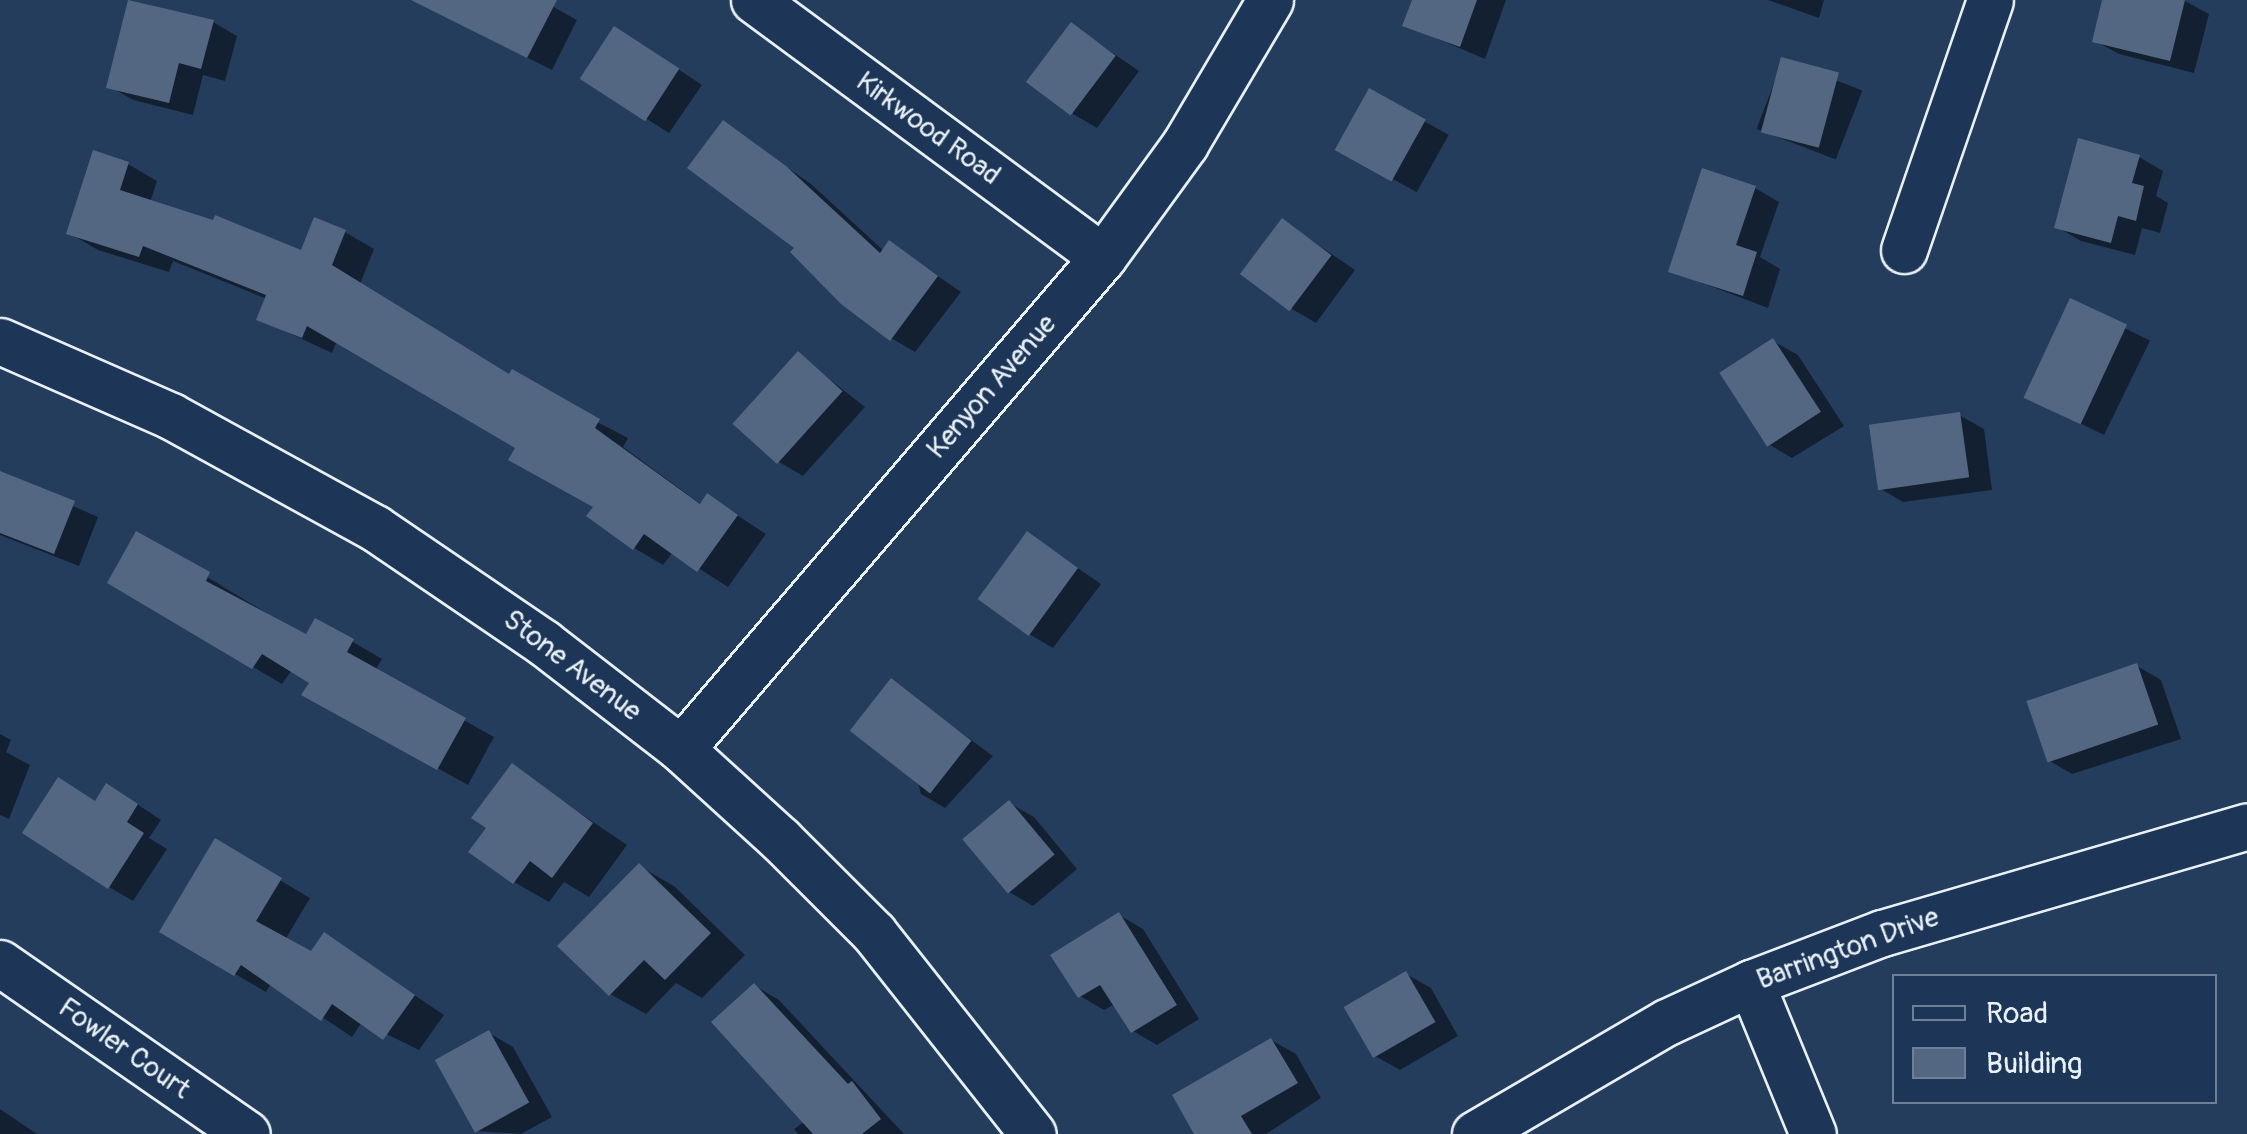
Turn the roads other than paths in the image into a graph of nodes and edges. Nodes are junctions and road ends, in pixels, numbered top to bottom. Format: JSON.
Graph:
{"nodes":[{"id":1,"x":754,"y":0,"type":"edge"},
{"id":2,"x":1270,"y":0,"type":"edge"},
{"id":3,"x":1990,"y":0,"type":"edge"},
{"id":4,"x":1904,"y":250,"type":"dead end"},
{"id":5,"x":1103,"y":258,"type":"junction"},
{"id":6,"x":0,"y":341,"type":"edge"},
{"id":7,"x":681,"y":749,"type":"junction"},
{"id":8,"x":2247,"y":826,"type":"edge"},
{"id":9,"x":0,"y":964,"type":"edge"},
{"id":10,"x":1751,"y":982,"type":"junction"},
{"id":11,"x":247,"y":1134,"type":"edge"},
{"id":12,"x":1033,"y":1134,"type":"edge"},
{"id":13,"x":1475,"y":1134,"type":"edge"},
{"id":14,"x":1814,"y":1134,"type":"edge"}],
"edges":[{"from":1,"to":5,"type":"street","name":"Kirkwood Road"},
{"from":2,"to":5,"type":"street","name":"Kenyon Avenue"},
{"from":3,"to":4,"type":"street"},
{"from":5,"to":7,"type":"street","name":"Kenyon Avenue"},
{"from":6,"to":7,"type":"street","name":"Stone Avenue"},
{"from":7,"to":12,"type":"street","name":"Stone Avenue"},
{"from":8,"to":10,"type":"street","name":"Barrington Drive"},
{"from":9,"to":11,"type":"street","name":"Fowler Court"},
{"from":10,"to":13,"type":"street","name":"Barrington Drive"},
{"from":10,"to":14,"type":"street"}]}
